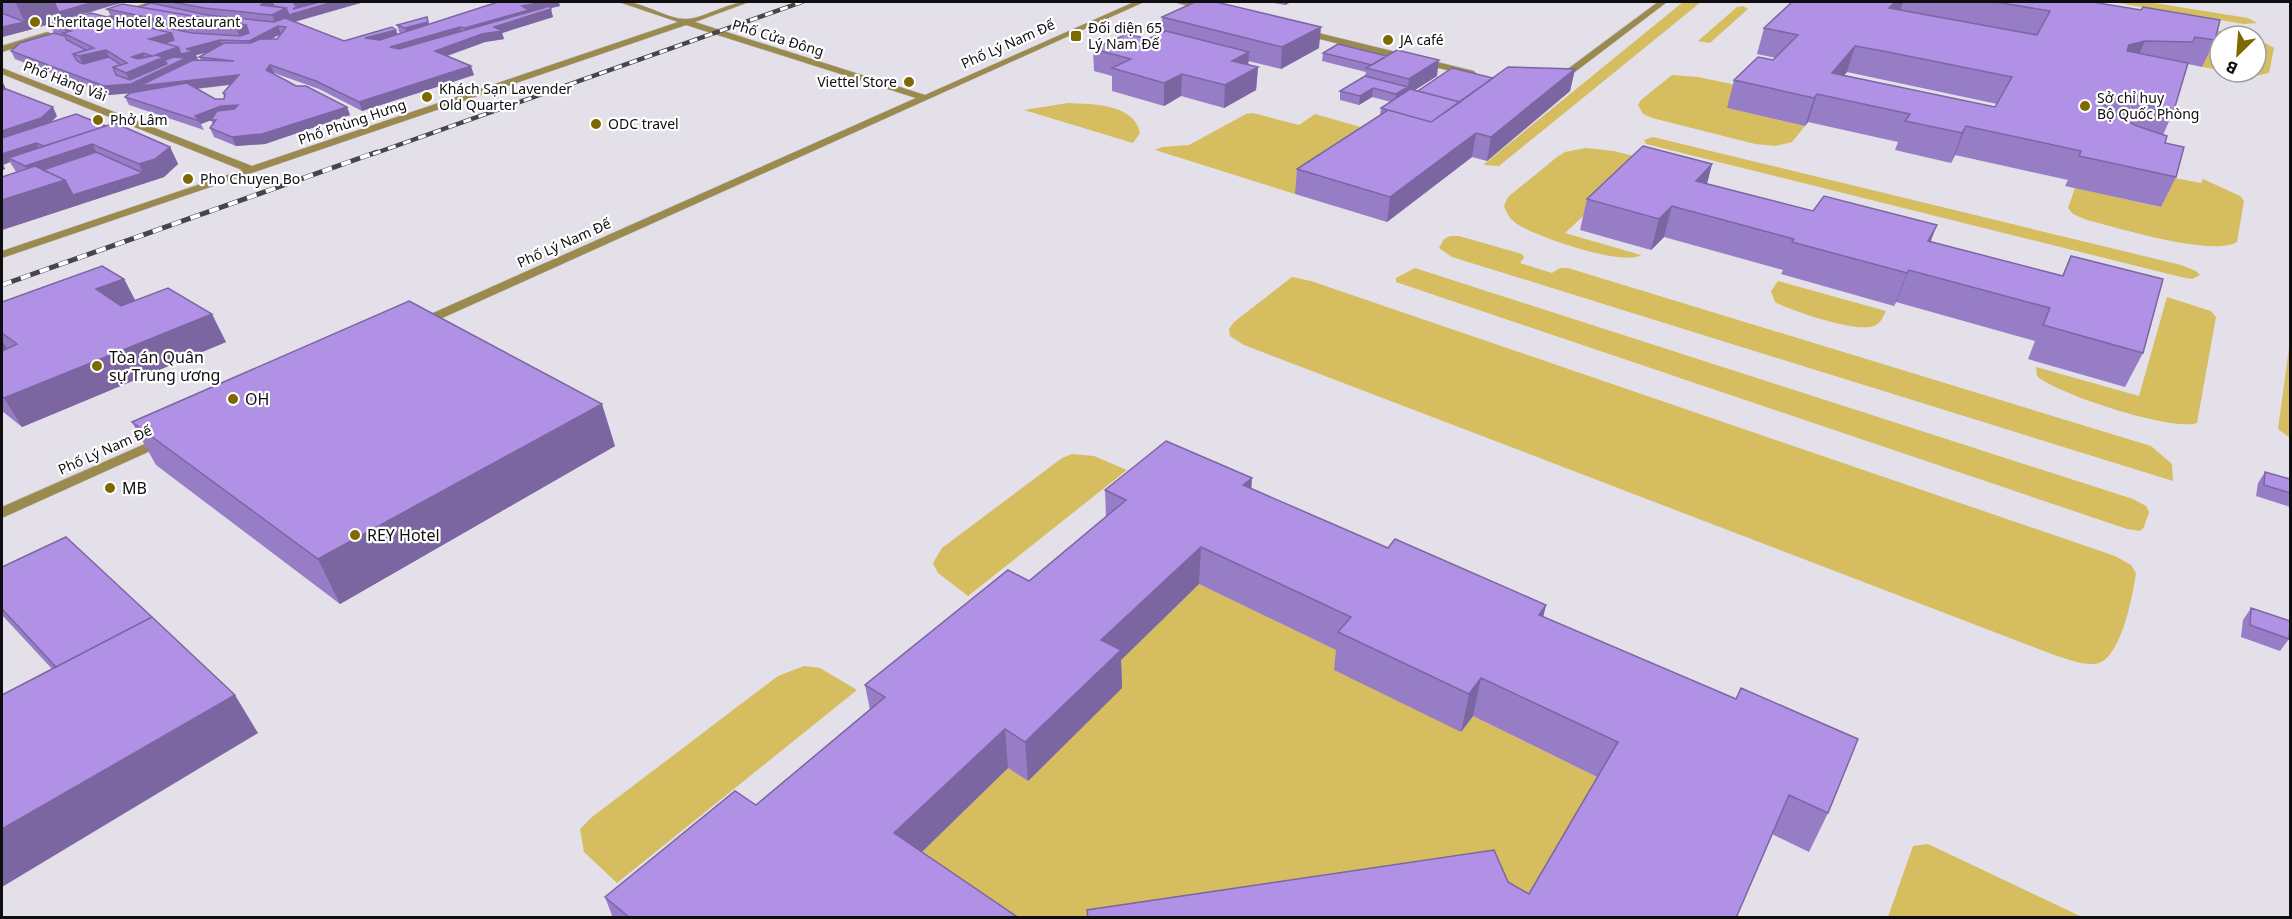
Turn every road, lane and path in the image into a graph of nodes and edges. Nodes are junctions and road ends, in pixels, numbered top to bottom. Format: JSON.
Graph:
{"nodes":[{"id":1,"x":157,"y":2,"type":"edge"},
{"id":2,"x":622,"y":2,"type":"edge"},
{"id":3,"x":732,"y":2,"type":"edge"},
{"id":4,"x":745,"y":2,"type":"edge"},
{"id":5,"x":1140,"y":2,"type":"edge"},
{"id":6,"x":1177,"y":2,"type":"edge"},
{"id":7,"x":1663,"y":2,"type":"edge"},
{"id":8,"x":717,"y":11,"type":"junction"},
{"id":9,"x":1222,"y":12,"type":"edge"},
{"id":10,"x":112,"y":15,"type":"edge"},
{"id":11,"x":685,"y":22,"type":"junction"},
{"id":12,"x":1290,"y":29,"type":"edge"},
{"id":13,"x":57,"y":32,"type":"edge"},
{"id":14,"x":2,"y":49,"type":"edge"},
{"id":15,"x":2,"y":71,"type":"edge"},
{"id":16,"x":1481,"y":75,"type":"edge"},
{"id":17,"x":1549,"y":81,"type":"edge"},
{"id":18,"x":925,"y":98,"type":"junction"},
{"id":19,"x":252,"y":170,"type":"junction"},
{"id":20,"x":2,"y":255,"type":"edge"},
{"id":21,"x":412,"y":328,"type":"edge"},
{"id":22,"x":175,"y":434,"type":"edge"},
{"id":23,"x":2,"y":513,"type":"edge"}],
"edges":[{"from":1,"to":10,"type":"street"},
{"from":2,"to":11,"type":"street","name":"Phố Cửa Đông"},
{"from":3,"to":8,"type":"street"},
{"from":4,"to":8,"type":"street","name":"Phố Phùng Hưng"},
{"from":5,"to":18,"type":"street","name":"Phố Lý Nam Đế"},
{"from":6,"to":9,"type":"street"},
{"from":7,"to":17,"type":"street"},
{"from":8,"to":11,"type":"street","name":"Phố Phùng Hưng"},
{"from":11,"to":18,"type":"street","name":"Phố Cửa Đông"},
{"from":11,"to":19,"type":"street","name":"Phố Phùng Hưng"},
{"from":12,"to":16,"type":"street"},
{"from":13,"to":14,"type":"street"},
{"from":15,"to":19,"type":"street","name":"Phố Hàng Vải"},
{"from":18,"to":21,"type":"street","name":"Phố Lý Nam Đế"},
{"from":19,"to":20,"type":"street","name":"Phố Phùng Hưng"},
{"from":22,"to":23,"type":"street","name":"Phố Lý Nam Đế"}]}
